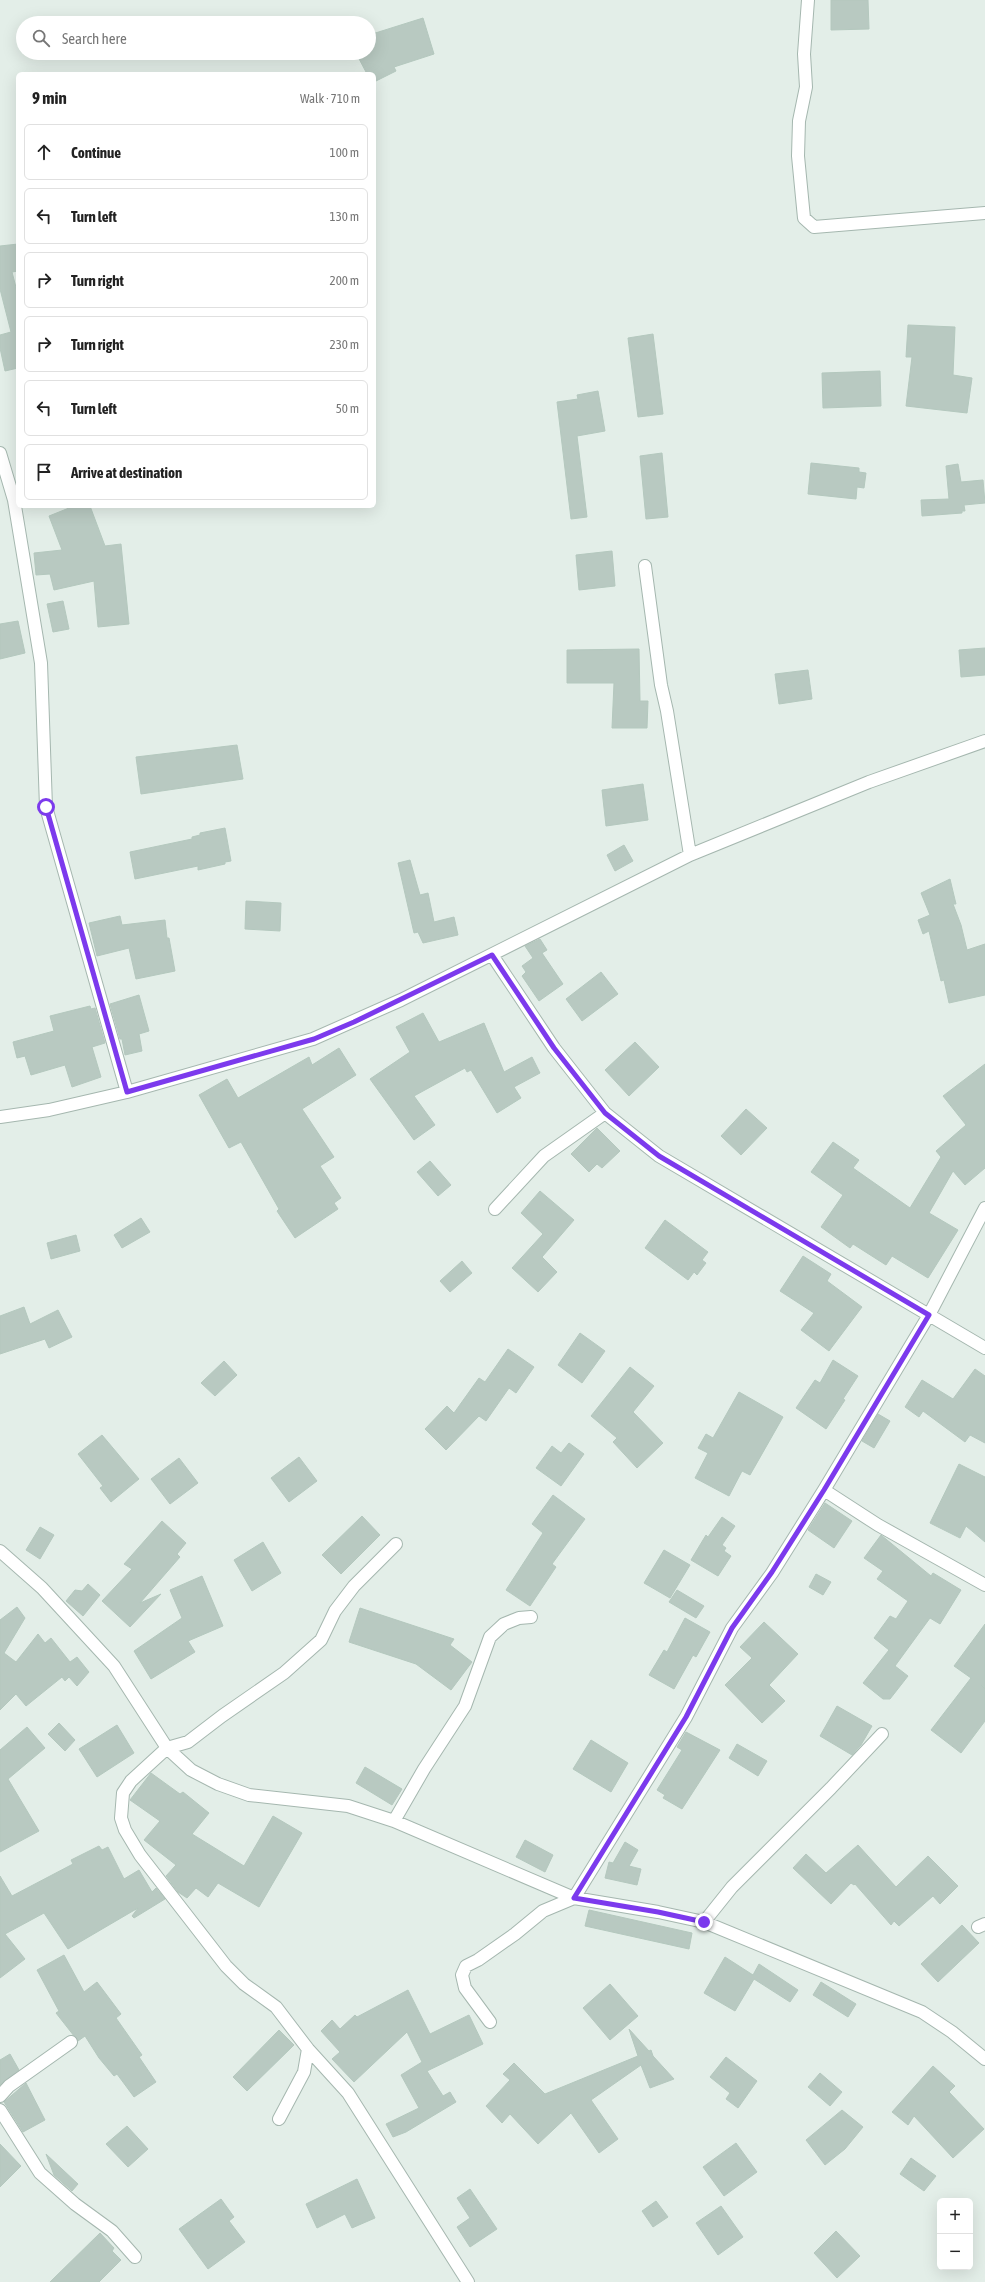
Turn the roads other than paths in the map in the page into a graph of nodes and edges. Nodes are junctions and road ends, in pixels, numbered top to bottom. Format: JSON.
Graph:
{"nodes":[{"id":1,"x":808,"y":0,"type":"edge"},
{"id":2,"x":985,"y":213,"type":"edge"},
{"id":3,"x":0,"y":453,"type":"edge"},
{"id":4,"x":645,"y":566,"type":"dead end"},
{"id":5,"x":985,"y":741,"type":"edge"},
{"id":6,"x":690,"y":855,"type":"junction"},
{"id":7,"x":492,"y":955,"type":"junction"},
{"id":8,"x":127,"y":1092,"type":"junction"},
{"id":9,"x":605,"y":1113,"type":"junction"},
{"id":10,"x":0,"y":1118,"type":"edge"},
{"id":11,"x":985,"y":1208,"type":"edge"},
{"id":12,"x":495,"y":1209,"type":"dead end"},
{"id":13,"x":929,"y":1315,"type":"junction"},
{"id":14,"x":985,"y":1348,"type":"edge"},
{"id":15,"x":824,"y":1490,"type":"junction"},
{"id":16,"x":396,"y":1544,"type":"dead end"},
{"id":17,"x":0,"y":1551,"type":"edge"},
{"id":18,"x":985,"y":1586,"type":"edge"},
{"id":19,"x":531,"y":1617,"type":"dead end"},
{"id":20,"x":882,"y":1734,"type":"dead end"},
{"id":21,"x":167,"y":1748,"type":"junction"},
{"id":22,"x":394,"y":1821,"type":"junction"},
{"id":23,"x":574,"y":1898,"type":"junction"},
{"id":24,"x":704,"y":1922,"type":"junction"},
{"id":25,"x":490,"y":2022,"type":"dead end"},
{"id":26,"x":71,"y":2042,"type":"dead end"},
{"id":27,"x":308,"y":2050,"type":"junction"},
{"id":28,"x":985,"y":2060,"type":"edge"},
{"id":29,"x":0,"y":2096,"type":"edge"},
{"id":30,"x":0,"y":2110,"type":"edge"},
{"id":31,"x":279,"y":2119,"type":"dead end"},
{"id":32,"x":135,"y":2257,"type":"dead end"},
{"id":33,"x":468,"y":2282,"type":"edge"}],
"edges":[{"from":1,"to":2,"type":"street"},
{"from":3,"to":8,"type":"street"},
{"from":4,"to":6,"type":"street"},
{"from":5,"to":6,"type":"street"},
{"from":6,"to":7,"type":"street"},
{"from":7,"to":8,"type":"street"},
{"from":7,"to":9,"type":"street"},
{"from":8,"to":10,"type":"street"},
{"from":9,"to":12,"type":"street"},
{"from":9,"to":13,"type":"street"},
{"from":11,"to":13,"type":"street"},
{"from":13,"to":14,"type":"street"},
{"from":13,"to":15,"type":"street"},
{"from":15,"to":18,"type":"street"},
{"from":15,"to":23,"type":"street"},
{"from":16,"to":21,"type":"street"},
{"from":17,"to":21,"type":"street"},
{"from":19,"to":22,"type":"street"},
{"from":20,"to":24,"type":"street"},
{"from":21,"to":22,"type":"street"},
{"from":21,"to":27,"type":"street"},
{"from":22,"to":23,"type":"street"},
{"from":23,"to":24,"type":"street"},
{"from":23,"to":25,"type":"street"},
{"from":24,"to":28,"type":"street"},
{"from":26,"to":29,"type":"street"},
{"from":27,"to":31,"type":"street"},
{"from":27,"to":33,"type":"street"},
{"from":30,"to":32,"type":"street"}]}
